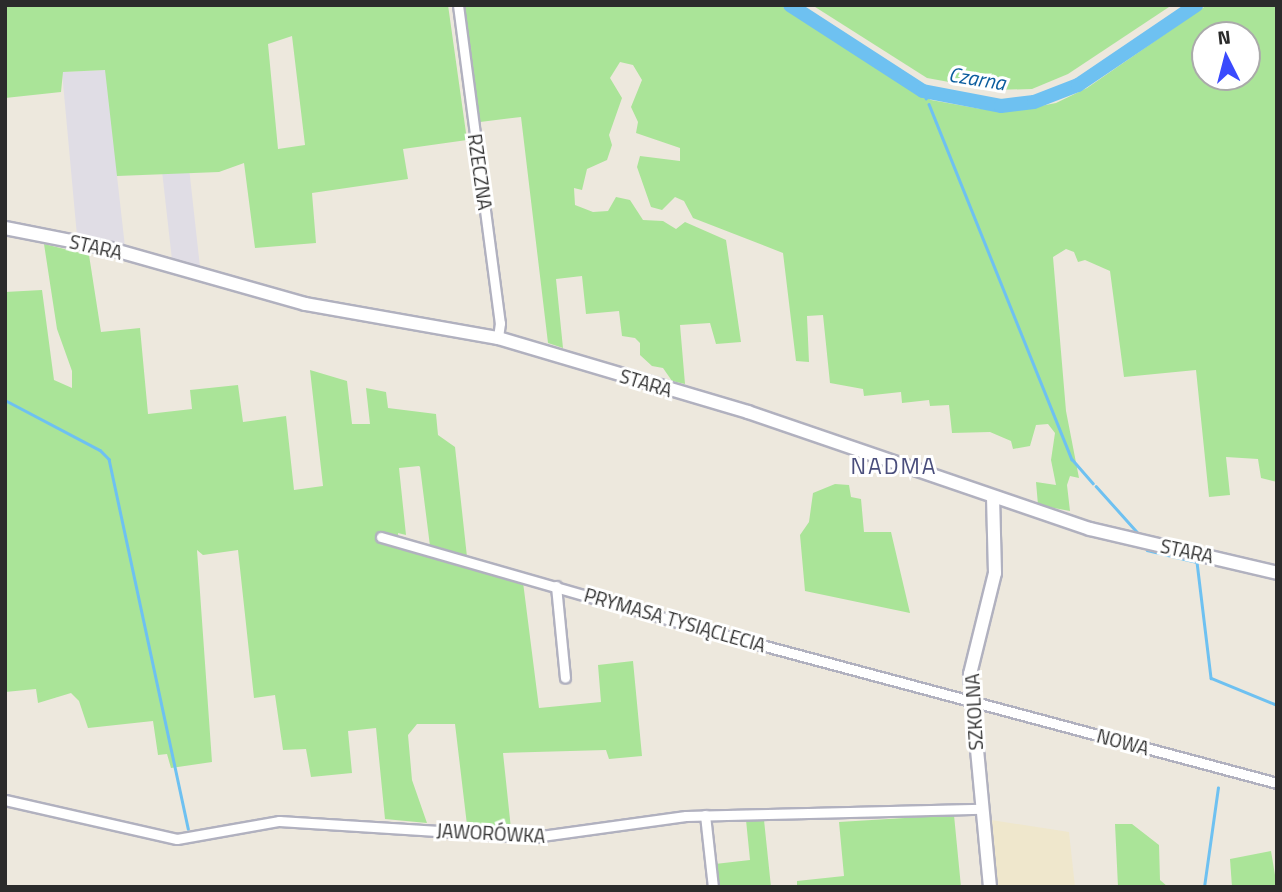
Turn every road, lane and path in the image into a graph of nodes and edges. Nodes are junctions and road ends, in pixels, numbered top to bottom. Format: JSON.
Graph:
{"nodes":[{"id":1,"x":458,"y":5,"type":"edge"},
{"id":2,"x":5,"y":228,"type":"edge"},
{"id":3,"x":498,"y":338,"type":"junction"},
{"id":4,"x":993,"y":497,"type":"junction"},
{"id":5,"x":381,"y":537,"type":"dead end"},
{"id":6,"x":1277,"y":573,"type":"edge"},
{"id":7,"x":556,"y":586,"type":"junction"},
{"id":8,"x":565,"y":678,"type":"dead end"},
{"id":9,"x":970,"y":701,"type":"junction"},
{"id":10,"x":1277,"y":783,"type":"edge"},
{"id":11,"x":5,"y":800,"type":"edge"},
{"id":12,"x":982,"y":809,"type":"junction"},
{"id":13,"x":705,"y":815,"type":"junction"},
{"id":14,"x":713,"y":887,"type":"edge"},
{"id":15,"x":990,"y":887,"type":"edge"}],
"edges":[{"from":1,"to":3,"type":"street","name":"RZECZNA"},
{"from":2,"to":3,"type":"street","name":"STARA"},
{"from":3,"to":4,"type":"street","name":"STARA"},
{"from":4,"to":6,"type":"street","name":"STARA"},
{"from":4,"to":9,"type":"street","name":"SZKOLNA"},
{"from":5,"to":7,"type":"street","name":"PRYMASA TYSIĄCLECIA"},
{"from":7,"to":8,"type":"street"},
{"from":7,"to":9,"type":"street","name":"PRYMASA TYSIĄCLECIA"},
{"from":9,"to":10,"type":"street","name":"NOWA"},
{"from":9,"to":12,"type":"street","name":"SZKOLNA"},
{"from":11,"to":13,"type":"street","name":"JAWORÓWKA"},
{"from":12,"to":13,"type":"street","name":"JAWORÓWKA"},
{"from":12,"to":15,"type":"street","name":"SZKOLNA"},
{"from":13,"to":14,"type":"street"}]}
